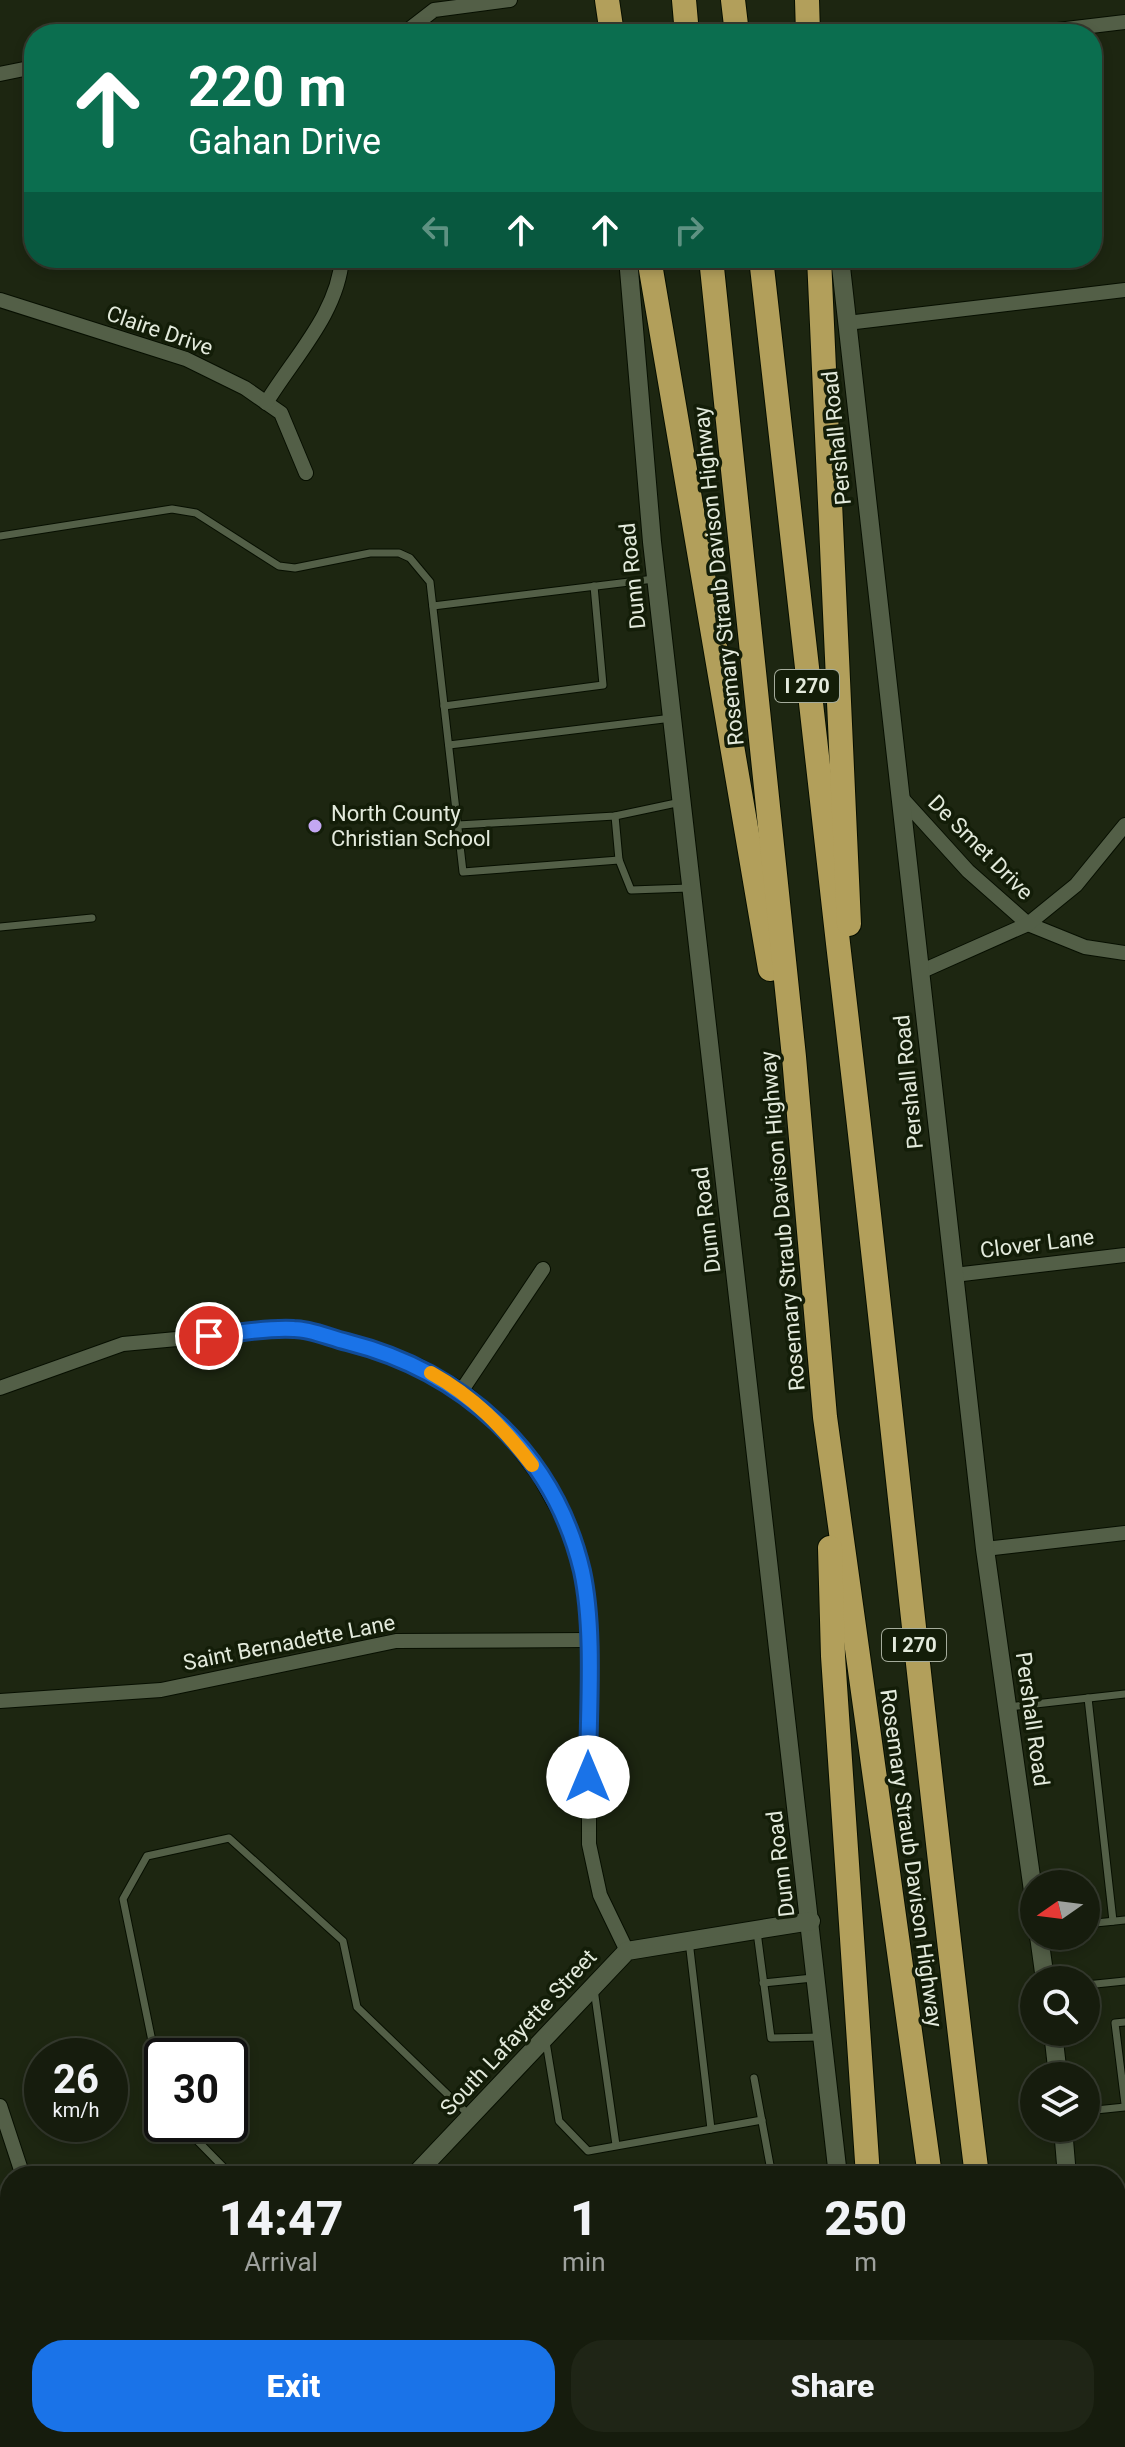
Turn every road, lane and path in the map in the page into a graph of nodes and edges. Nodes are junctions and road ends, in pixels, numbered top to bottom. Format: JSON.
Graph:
{"nodes":[{"id":1,"x":510,"y":0,"type":"edge"},
{"id":2,"x":606,"y":0,"type":"edge"},
{"id":3,"x":684,"y":0,"type":"edge"},
{"id":4,"x":733,"y":0,"type":"edge"},
{"id":5,"x":807,"y":0,"type":"edge"},
{"id":6,"x":813,"y":0,"type":"edge"},
{"id":7,"x":1125,"y":22,"type":"edge"},
{"id":8,"x":416,"y":24,"type":"edge"},
{"id":9,"x":610,"y":24,"type":"edge"},
{"id":10,"x":686,"y":24,"type":"edge"},
{"id":11,"x":736,"y":24,"type":"edge"},
{"id":12,"x":808,"y":24,"type":"edge"},
{"id":13,"x":815,"y":24,"type":"edge"},
{"id":14,"x":1102,"y":25,"type":"edge"},
{"id":15,"x":24,"y":69,"type":"edge"},
{"id":16,"x":0,"y":74,"type":"edge"},
{"id":17,"x":341,"y":268,"type":"edge"},
{"id":18,"x":629,"y":268,"type":"edge"},
{"id":19,"x":651,"y":268,"type":"edge"},
{"id":20,"x":712,"y":268,"type":"edge"},
{"id":21,"x":762,"y":268,"type":"edge"},
{"id":22,"x":819,"y":268,"type":"edge"},
{"id":23,"x":841,"y":268,"type":"edge"},
{"id":24,"x":1125,"y":290,"type":"edge"},
{"id":25,"x":0,"y":300,"type":"edge"},
{"id":26,"x":847,"y":323,"type":"junction"},
{"id":27,"x":266,"y":403,"type":"junction"},
{"id":28,"x":306,"y":473,"type":"dead end"},
{"id":29,"x":0,"y":536,"type":"edge"},
{"id":30,"x":656,"y":579,"type":"junction"},
{"id":31,"x":594,"y":586,"type":"junction"},
{"id":32,"x":433,"y":606,"type":"junction"},
{"id":33,"x":444,"y":706,"type":"junction"},
{"id":34,"x":672,"y":718,"type":"junction"},
{"id":35,"x":449,"y":745,"type":"junction"},
{"id":36,"x":899,"y":795,"type":"junction"},
{"id":37,"x":682,"y":802,"type":"junction"},
{"id":38,"x":615,"y":816,"type":"junction"},
{"id":39,"x":458,"y":825,"type":"junction"},
{"id":40,"x":1125,"y":825,"type":"edge"},
{"id":41,"x":619,"y":860,"type":"junction"},
{"id":42,"x":691,"y":888,"type":"junction"},
{"id":43,"x":92,"y":918,"type":"dead end"},
{"id":44,"x":1028,"y":924,"type":"junction"},
{"id":45,"x":0,"y":927,"type":"edge"},
{"id":46,"x":1125,"y":953,"type":"edge"},
{"id":47,"x":920,"y":972,"type":"junction"},
{"id":48,"x":794,"y":1057,"type":"junction"},
{"id":49,"x":858,"y":1114,"type":"junction"},
{"id":50,"x":1125,"y":1255,"type":"edge"},
{"id":51,"x":543,"y":1269,"type":"dead end"},
{"id":52,"x":954,"y":1275,"type":"junction"},
{"id":53,"x":0,"y":1388,"type":"edge"},
{"id":54,"x":462,"y":1390,"type":"junction"},
{"id":55,"x":825,"y":1417,"type":"junction"},
{"id":56,"x":1125,"y":1533,"type":"edge"},
{"id":57,"x":985,"y":1549,"type":"junction"},
{"id":58,"x":587,"y":1640,"type":"junction"},
{"id":59,"x":1125,"y":1694,"type":"edge"},
{"id":60,"x":1088,"y":1698,"type":"junction"},
{"id":61,"x":0,"y":1701,"type":"edge"},
{"id":62,"x":1008,"y":1707,"type":"junction"},
{"id":63,"x":1030,"y":1870,"type":"edge"},
{"id":64,"x":1125,"y":1920,"type":"edge"},
{"id":65,"x":811,"y":1921,"type":"junction"},
{"id":66,"x":1113,"y":1921,"type":"junction"},
{"id":67,"x":1100,"y":1922,"type":"edge"},
{"id":68,"x":756,"y":1930,"type":"junction"},
{"id":69,"x":689,"y":1941,"type":"junction"},
{"id":70,"x":627,"y":1951,"type":"junction"},
{"id":71,"x":817,"y":1977,"type":"junction"},
{"id":72,"x":1125,"y":1981,"type":"edge"},
{"id":73,"x":763,"y":1983,"type":"junction"},
{"id":74,"x":1100,"y":1984,"type":"edge"},
{"id":75,"x":593,"y":1987,"type":"junction"},
{"id":76,"x":1125,"y":2022,"type":"edge"},
{"id":77,"x":823,"y":2037,"type":"junction"},
{"id":78,"x":151,"y":2038,"type":"edge"},
{"id":79,"x":545,"y":2038,"type":"junction"},
{"id":80,"x":754,"y":2078,"type":"dead end"},
{"id":81,"x":1125,"y":2105,"type":"edge"},
{"id":82,"x":0,"y":2106,"type":"edge"},
{"id":83,"x":1100,"y":2109,"type":"edge"},
{"id":84,"x":471,"y":2116,"type":"junction"},
{"id":85,"x":762,"y":2120,"type":"junction"},
{"id":86,"x":711,"y":2129,"type":"junction"},
{"id":87,"x":199,"y":2142,"type":"edge"},
{"id":88,"x":1064,"y":2142,"type":"edge"},
{"id":89,"x":616,"y":2145,"type":"junction"},
{"id":90,"x":20,"y":2166,"type":"edge"},
{"id":91,"x":222,"y":2166,"type":"edge"},
{"id":92,"x":424,"y":2166,"type":"edge"},
{"id":93,"x":770,"y":2166,"type":"edge"},
{"id":94,"x":837,"y":2166,"type":"edge"},
{"id":95,"x":867,"y":2166,"type":"edge"},
{"id":96,"x":929,"y":2166,"type":"edge"},
{"id":97,"x":976,"y":2166,"type":"edge"},
{"id":98,"x":1066,"y":2166,"type":"edge"}],
"edges":[{"from":1,"to":8,"type":"street"},
{"from":2,"to":9,"type":"highway"},
{"from":3,"to":10,"type":"highway"},
{"from":4,"to":11,"type":"highway"},
{"from":5,"to":12,"type":"highway"},
{"from":6,"to":13,"type":"street"},
{"from":7,"to":14,"type":"street"},
{"from":15,"to":16,"type":"street"},
{"from":17,"to":27,"type":"street"},
{"from":18,"to":30,"type":"street","name":"Dunn Road"},
{"from":19,"to":48,"type":"highway"},
{"from":20,"to":48,"type":"highway","name":"Rosemary Straub Davison Highway","number":"I 270"},
{"from":21,"to":49,"type":"highway","name":"Rosemary Straub Davison Highway","number":"I 270"},
{"from":22,"to":49,"type":"highway"},
{"from":23,"to":26,"type":"street","name":"Pershall Road"},
{"from":24,"to":26,"type":"street"},
{"from":25,"to":27,"type":"street","name":"Claire Drive"},
{"from":26,"to":36,"type":"street","name":"Pershall Road"},
{"from":27,"to":28,"type":"street","name":"Claire Drive"},
{"from":29,"to":32,"type":"lane"},
{"from":30,"to":31,"type":"lane"},
{"from":30,"to":34,"type":"street","name":"Dunn Road"},
{"from":31,"to":32,"type":"lane"},
{"from":31,"to":33,"type":"lane"},
{"from":32,"to":33,"type":"lane"},
{"from":33,"to":35,"type":"lane"},
{"from":34,"to":35,"type":"lane"},
{"from":34,"to":37,"type":"street","name":"Dunn Road"},
{"from":35,"to":39,"type":"lane"},
{"from":36,"to":44,"type":"street","name":"De Smet Drive"},
{"from":36,"to":47,"type":"street","name":"Pershall Road"},
{"from":37,"to":38,"type":"lane"},
{"from":37,"to":42,"type":"street","name":"Dunn Road"},
{"from":38,"to":39,"type":"lane"},
{"from":38,"to":41,"type":"lane"},
{"from":39,"to":41,"type":"lane"},
{"from":40,"to":44,"type":"street"},
{"from":41,"to":42,"type":"lane"},
{"from":42,"to":65,"type":"street","name":"Dunn Road"},
{"from":43,"to":45,"type":"lane"},
{"from":44,"to":46,"type":"street","name":"De Smet Drive"},
{"from":44,"to":47,"type":"street"},
{"from":47,"to":52,"type":"street","name":"Pershall Road"},
{"from":48,"to":55,"type":"highway","name":"Rosemary Straub Davison Highway","number":"I 270"},
{"from":49,"to":97,"type":"highway","name":"Rosemary Straub Davison Highway","number":"I 270"},
{"from":50,"to":52,"type":"street","name":"Clover Lane"},
{"from":51,"to":54,"type":"street"},
{"from":52,"to":57,"type":"street","name":"Pershall Road"},
{"from":53,"to":54,"type":"street"},
{"from":54,"to":58,"type":"street"},
{"from":55,"to":95,"type":"highway"},
{"from":55,"to":96,"type":"highway","name":"Rosemary Straub Davison Highway","number":"I 270"},
{"from":56,"to":57,"type":"street"},
{"from":57,"to":62,"type":"street","name":"Pershall Road"},
{"from":58,"to":61,"type":"street","name":"Saint Bernadette Lane"},
{"from":58,"to":70,"type":"street"},
{"from":59,"to":60,"type":"lane"},
{"from":60,"to":62,"type":"lane"},
{"from":60,"to":66,"type":"lane"},
{"from":62,"to":63,"type":"street","name":"Pershall Road"},
{"from":64,"to":66,"type":"lane"},
{"from":65,"to":68,"type":"street","name":"South Lafayette Street"},
{"from":65,"to":71,"type":"street","name":"Dunn Road"},
{"from":66,"to":67,"type":"lane"},
{"from":68,"to":69,"type":"street","name":"South Lafayette Street"},
{"from":68,"to":73,"type":"lane"},
{"from":69,"to":70,"type":"street","name":"South Lafayette Street"},
{"from":69,"to":86,"type":"lane"},
{"from":70,"to":75,"type":"street","name":"South Lafayette Street"},
{"from":71,"to":73,"type":"lane"},
{"from":71,"to":77,"type":"street","name":"Dunn Road"},
{"from":72,"to":74,"type":"lane"},
{"from":73,"to":77,"type":"lane"},
{"from":75,"to":79,"type":"street","name":"South Lafayette Street"},
{"from":75,"to":89,"type":"lane"},
{"from":76,"to":81,"type":"lane"},
{"from":77,"to":94,"type":"street","name":"Dunn Road"},
{"from":78,"to":84,"type":"lane"},
{"from":79,"to":84,"type":"street","name":"South Lafayette Street"},
{"from":79,"to":89,"type":"lane"},
{"from":80,"to":85,"type":"lane"},
{"from":81,"to":83,"type":"lane"},
{"from":82,"to":90,"type":"street"},
{"from":84,"to":92,"type":"street","name":"South Lafayette Street"},
{"from":85,"to":86,"type":"lane"},
{"from":85,"to":93,"type":"lane"},
{"from":86,"to":89,"type":"lane"},
{"from":87,"to":91,"type":"lane"},
{"from":88,"to":98,"type":"street"}]}
